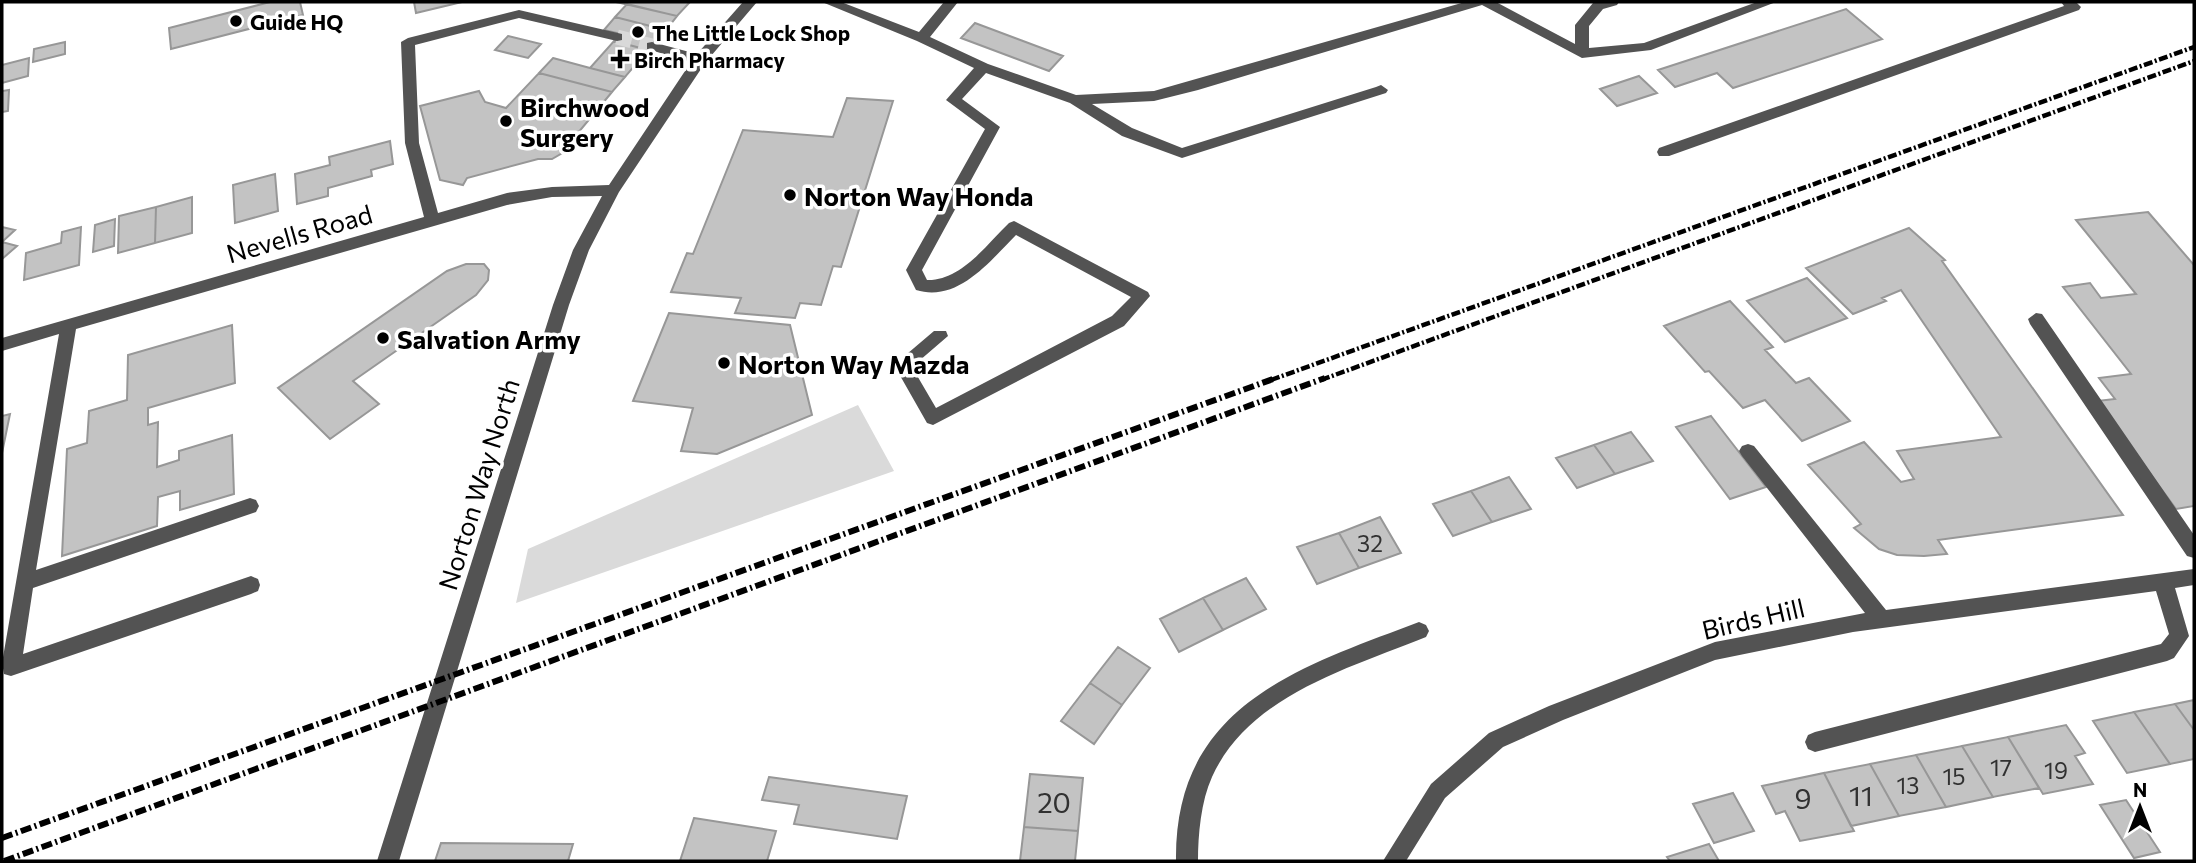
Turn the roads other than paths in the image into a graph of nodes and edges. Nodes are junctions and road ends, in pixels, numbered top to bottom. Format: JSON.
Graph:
{"nodes":[{"id":1,"x":829,"y":2,"type":"edge"},
{"id":2,"x":951,"y":2,"type":"edge"},
{"id":3,"x":1479,"y":2,"type":"edge"},
{"id":4,"x":1486,"y":2,"type":"edge"},
{"id":5,"x":1612,"y":2,"type":"edge"},
{"id":6,"x":1769,"y":2,"type":"edge"},
{"id":7,"x":2068,"y":2,"type":"edge"},
{"id":8,"x":746,"y":3,"type":"edge"},
{"id":9,"x":617,"y":37,"type":"tunnel mouth"},
{"id":10,"x":922,"y":38,"type":"junction"},
{"id":11,"x":652,"y":46,"type":"tunnel mouth"},
{"id":12,"x":1582,"y":53,"type":"junction"},
{"id":13,"x":700,"y":60,"type":"junction"},
{"id":14,"x":983,"y":67,"type":"junction"},
{"id":15,"x":1381,"y":90,"type":"dead end"},
{"id":16,"x":1075,"y":100,"type":"junction"},
{"id":17,"x":1664,"y":152,"type":"dead end"},
{"id":18,"x":613,"y":190,"type":"junction"},
{"id":19,"x":432,"y":220,"type":"junction"},
{"id":20,"x":2036,"y":319,"type":"dead end"},
{"id":21,"x":69,"y":324,"type":"junction"},
{"id":22,"x":940,"y":336,"type":"dead end"},
{"id":23,"x":2,"y":344,"type":"edge"},
{"id":24,"x":1748,"y":451,"type":"dead end"},
{"id":25,"x":250,"y":506,"type":"dead end"},
{"id":26,"x":2194,"y":550,"type":"edge"},
{"id":27,"x":2194,"y":577,"type":"edge"},
{"id":28,"x":2162,"y":580,"type":"junction"},
{"id":29,"x":24,"y":582,"type":"junction"},
{"id":30,"x":251,"y":585,"type":"dead end"},
{"id":31,"x":1882,"y":619,"type":"junction"},
{"id":32,"x":1419,"y":631,"type":"dead end"},
{"id":33,"x":1815,"y":742,"type":"dead end"},
{"id":34,"x":388,"y":861,"type":"edge"},
{"id":35,"x":1187,"y":861,"type":"edge"},
{"id":36,"x":1394,"y":861,"type":"edge"}],
"edges":[{"from":1,"to":10,"type":"street"},
{"from":2,"to":10,"type":"street"},
{"from":3,"to":16,"type":"street"},
{"from":4,"to":12,"type":"street"},
{"from":5,"to":12,"type":"street"},
{"from":6,"to":12,"type":"street"},
{"from":7,"to":17,"type":"street"},
{"from":8,"to":13,"type":"street","name":"Norton Way North"},
{"from":9,"to":19,"type":"street"},
{"from":10,"to":14,"type":"street"},
{"from":11,"to":13,"type":"street"},
{"from":13,"to":18,"type":"street","name":"Norton Way North"},
{"from":14,"to":16,"type":"street"},
{"from":14,"to":22,"type":"street"},
{"from":15,"to":16,"type":"street"},
{"from":18,"to":19,"type":"street","name":"Nevells Road"},
{"from":18,"to":34,"type":"street","name":"Norton Way North"},
{"from":19,"to":21,"type":"street","name":"Nevells Road"},
{"from":20,"to":26,"type":"street"},
{"from":21,"to":23,"type":"street","name":"Nevells Road"},
{"from":21,"to":29,"type":"street"},
{"from":24,"to":31,"type":"street"},
{"from":25,"to":29,"type":"street"},
{"from":27,"to":28,"type":"street","name":"Birds Hill"},
{"from":28,"to":31,"type":"street","name":"Birds Hill"},
{"from":28,"to":33,"type":"street"},
{"from":29,"to":30,"type":"street"},
{"from":31,"to":36,"type":"street","name":"Birds Hill"},
{"from":32,"to":35,"type":"street"}]}
